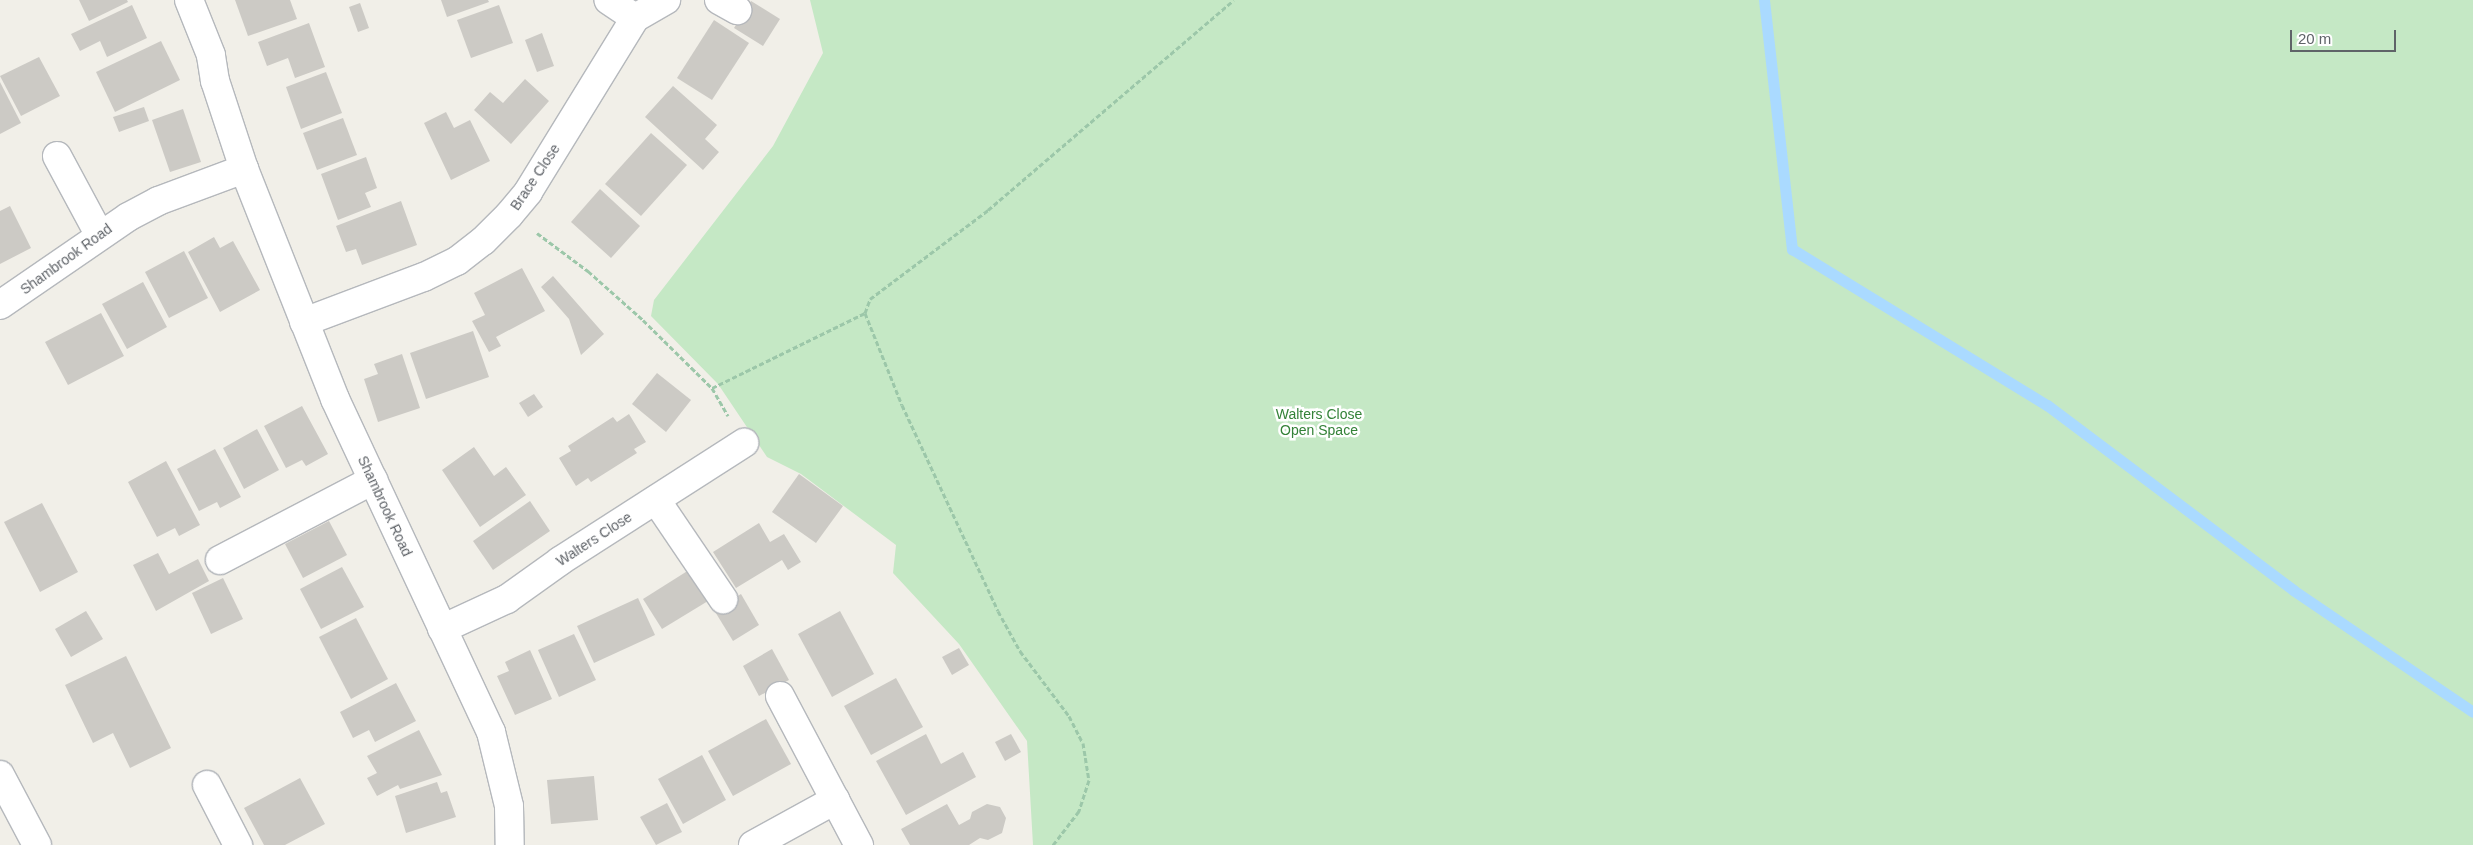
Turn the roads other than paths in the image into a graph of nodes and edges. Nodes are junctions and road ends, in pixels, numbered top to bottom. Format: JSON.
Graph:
{"nodes":[{"id":1,"x":189,"y":0,"type":"edge"},
{"id":2,"x":608,"y":0,"type":"edge"},
{"id":3,"x":666,"y":0,"type":"edge"},
{"id":4,"x":635,"y":18,"type":"junction"},
{"id":5,"x":57,"y":156,"type":"dead end"},
{"id":6,"x":244,"y":169,"type":"junction"},
{"id":7,"x":99,"y":234,"type":"junction"},
{"id":8,"x":0,"y":305,"type":"edge"},
{"id":9,"x":304,"y":322,"type":"junction"},
{"id":10,"x":744,"y":443,"type":"road end"},
{"id":11,"x":373,"y":480,"type":"junction"},
{"id":12,"x":656,"y":500,"type":"junction"},
{"id":13,"x":220,"y":560,"type":"dead end"},
{"id":14,"x":723,"y":600,"type":"dead end"},
{"id":15,"x":442,"y":629,"type":"junction"},
{"id":16,"x":780,"y":696,"type":"dead end"},
{"id":17,"x":0,"y":775,"type":"edge"},
{"id":18,"x":207,"y":785,"type":"dead end"},
{"id":19,"x":835,"y":800,"type":"junction"},
{"id":20,"x":37,"y":845,"type":"edge"},
{"id":21,"x":238,"y":845,"type":"edge"},
{"id":22,"x":510,"y":845,"type":"edge"},
{"id":23,"x":753,"y":845,"type":"edge"},
{"id":24,"x":859,"y":845,"type":"edge"}],
"edges":[{"from":1,"to":6,"type":"street","name":"Shambrook Road"},
{"from":2,"to":4,"type":"street"},
{"from":3,"to":4,"type":"street"},
{"from":4,"to":9,"type":"street","name":"Brace Close"},
{"from":5,"to":7,"type":"street"},
{"from":6,"to":7,"type":"street","name":"Shambrook Road"},
{"from":6,"to":9,"type":"street","name":"Shambrook Road"},
{"from":7,"to":8,"type":"street","name":"Shambrook Road"},
{"from":9,"to":11,"type":"street","name":"Shambrook Road"},
{"from":10,"to":12,"type":"street","name":"Walters Close"},
{"from":11,"to":13,"type":"street"},
{"from":11,"to":15,"type":"street","name":"Shambrook Road"},
{"from":12,"to":14,"type":"street"},
{"from":12,"to":15,"type":"street","name":"Walters Close"},
{"from":15,"to":22,"type":"street","name":"Shambrook Road"},
{"from":16,"to":19,"type":"street"},
{"from":17,"to":20,"type":"street"},
{"from":18,"to":21,"type":"street"},
{"from":19,"to":23,"type":"street"},
{"from":19,"to":24,"type":"street"}]}
